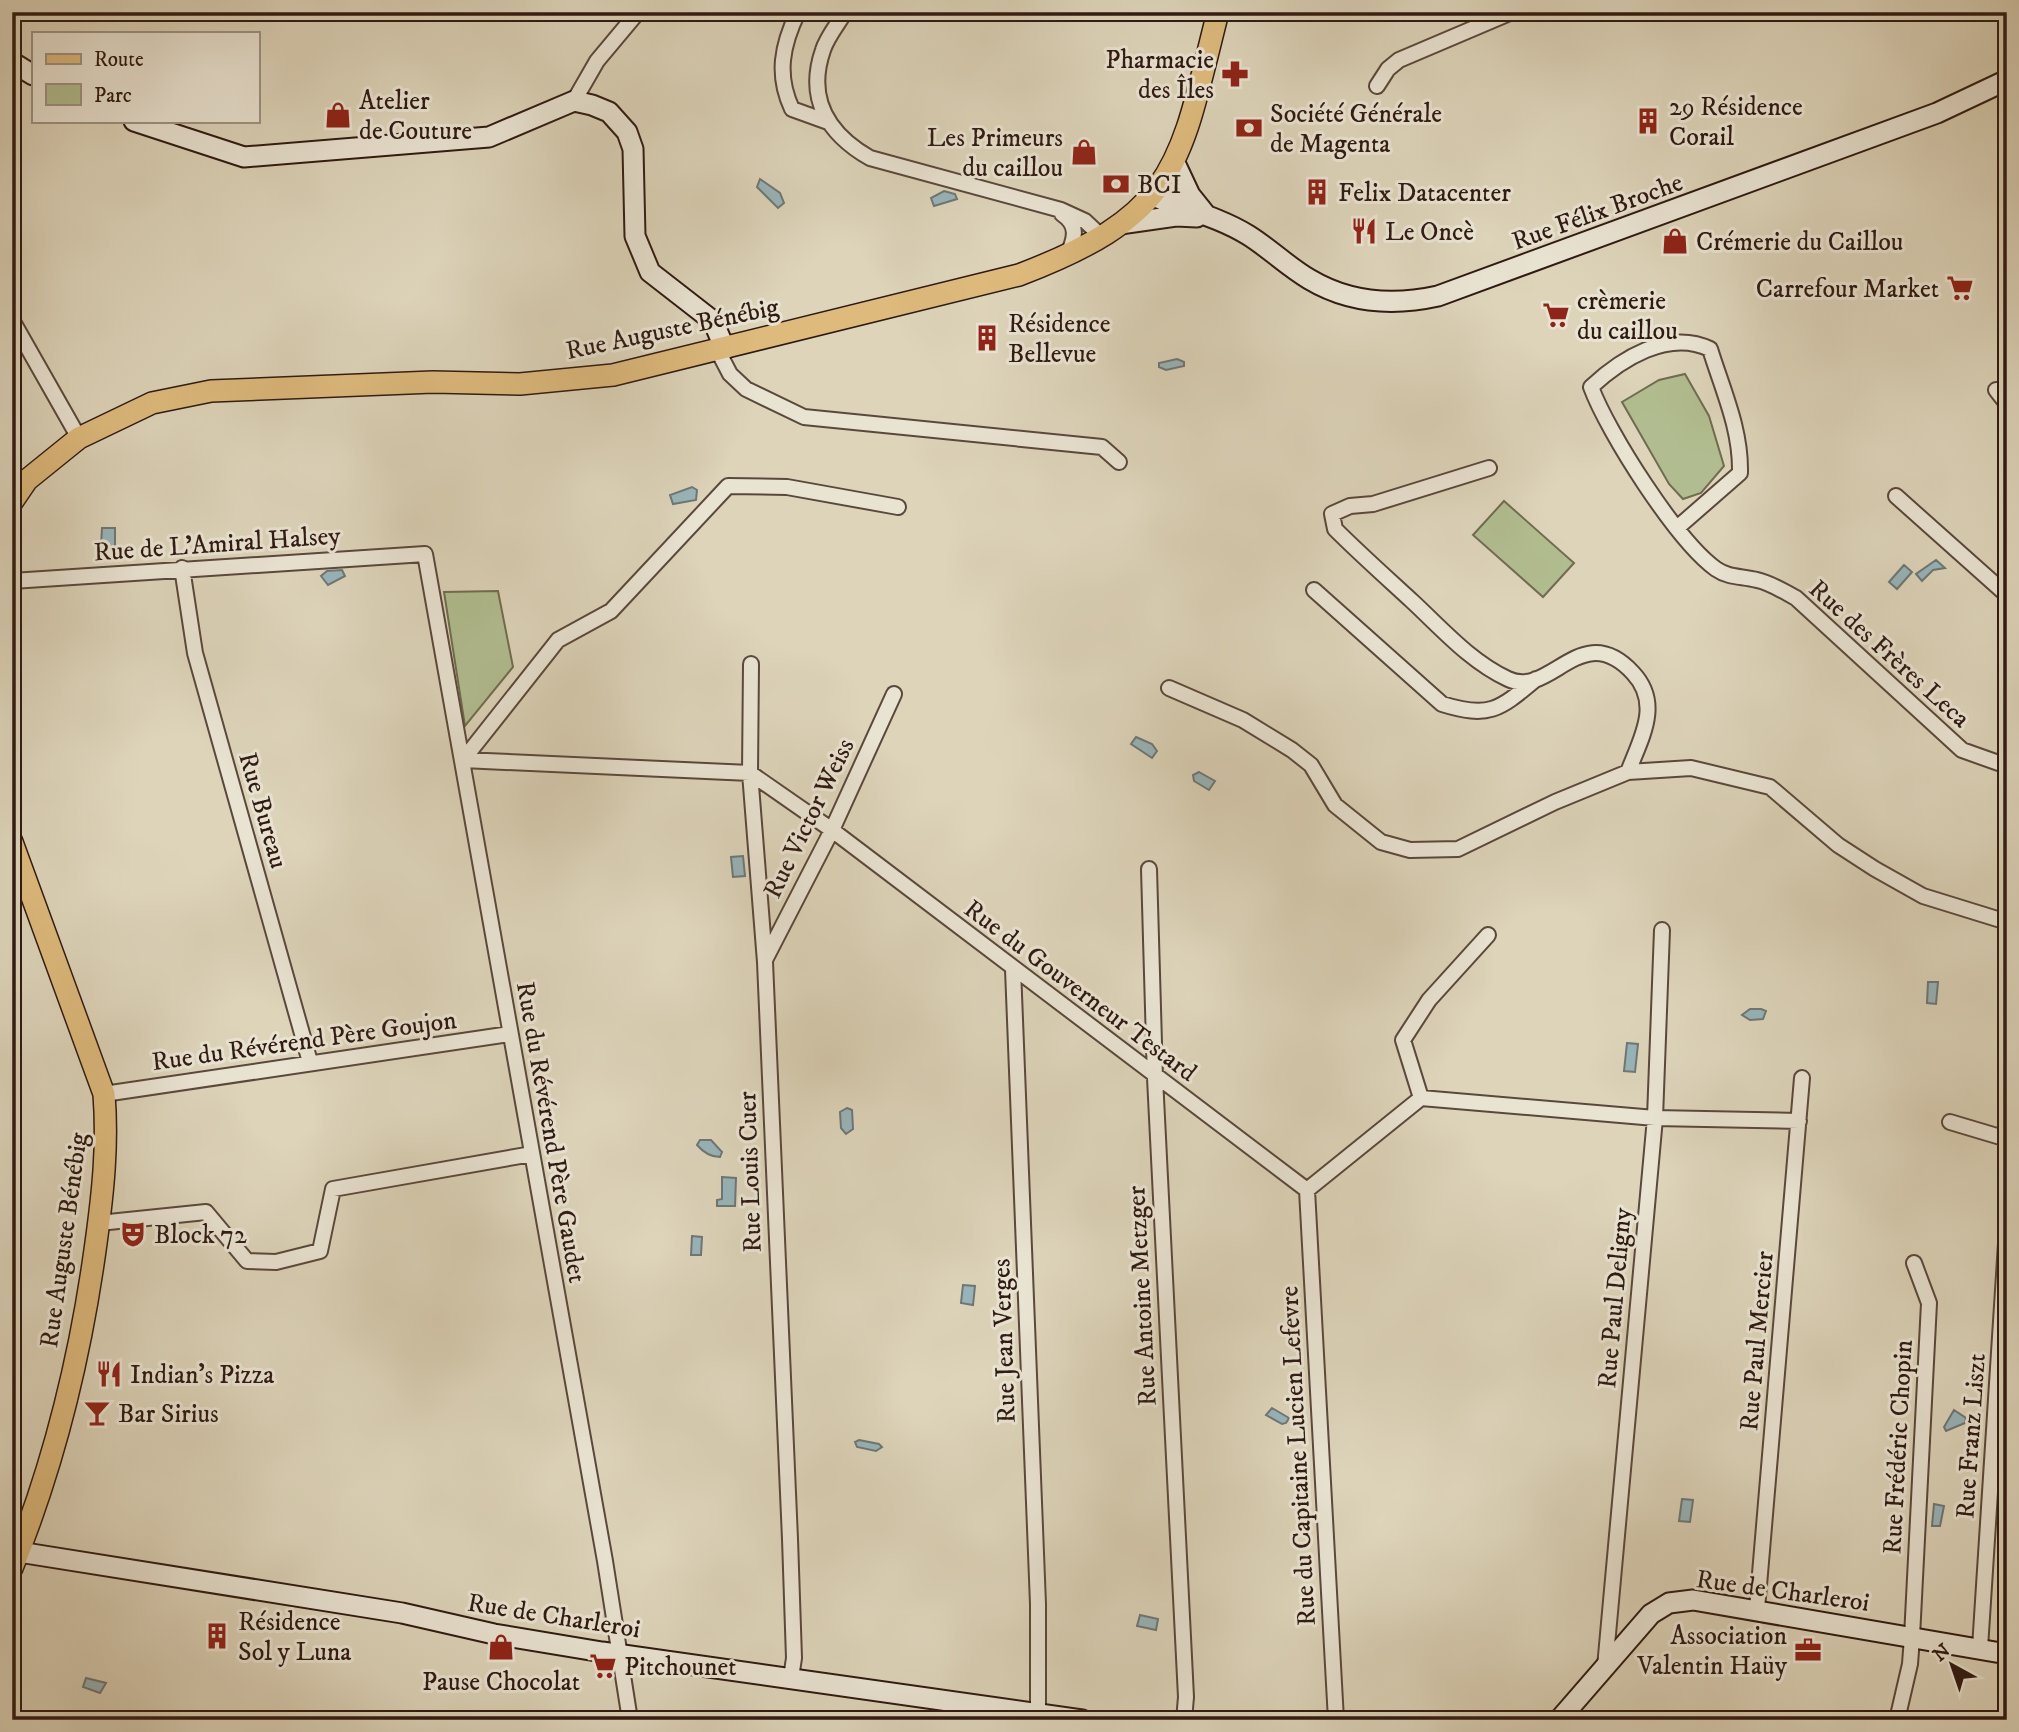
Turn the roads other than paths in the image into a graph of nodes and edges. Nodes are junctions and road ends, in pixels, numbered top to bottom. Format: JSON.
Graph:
{"nodes":[{"id":1,"x":638,"y":12,"type":"edge"},
{"id":2,"x":798,"y":12,"type":"edge"},
{"id":3,"x":845,"y":12,"type":"edge"},
{"id":4,"x":1218,"y":12,"type":"edge"},
{"id":5,"x":1510,"y":13,"type":"edge"},
{"id":6,"x":12,"y":62,"type":"edge"},
{"id":7,"x":32,"y":74,"type":"edge"},
{"id":8,"x":2007,"y":80,"type":"edge"},
{"id":9,"x":1377,"y":86,"type":"dead end"},
{"id":10,"x":574,"y":101,"type":"junction"},
{"id":11,"x":137,"y":122,"type":"edge"},
{"id":12,"x":828,"y":122,"type":"junction"},
{"id":13,"x":1175,"y":163,"type":"junction"},
{"id":14,"x":1153,"y":195,"type":"junction"},
{"id":15,"x":1049,"y":205,"type":"junction"},
{"id":16,"x":1209,"y":218,"type":"junction"},
{"id":17,"x":1120,"y":224,"type":"junction"},
{"id":18,"x":1102,"y":237,"type":"junction"},
{"id":19,"x":1066,"y":257,"type":"junction"},
{"id":20,"x":12,"y":320,"type":"edge"},
{"id":21,"x":722,"y":350,"type":"junction"},
{"id":22,"x":1996,"y":390,"type":"dead end"},
{"id":23,"x":2007,"y":404,"type":"edge"},
{"id":24,"x":79,"y":438,"type":"junction"},
{"id":25,"x":1119,"y":462,"type":"dead end"},
{"id":26,"x":1489,"y":468,"type":"dead end"},
{"id":27,"x":1896,"y":496,"type":"dead end"},
{"id":28,"x":12,"y":502,"type":"edge"},
{"id":29,"x":898,"y":507,"type":"dead end"},
{"id":30,"x":1677,"y":528,"type":"junction"},
{"id":31,"x":425,"y":554,"type":"joint"},
{"id":32,"x":182,"y":568,"type":"junction"},
{"id":33,"x":12,"y":581,"type":"edge"},
{"id":34,"x":1314,"y":590,"type":"dead end"},
{"id":35,"x":2007,"y":595,"type":"edge"},
{"id":36,"x":751,"y":664,"type":"dead end"},
{"id":37,"x":1536,"y":679,"type":"junction"},
{"id":38,"x":1170,"y":688,"type":"dead end"},
{"id":39,"x":894,"y":694,"type":"dead end"},
{"id":40,"x":463,"y":760,"type":"junction"},
{"id":41,"x":2007,"y":766,"type":"edge"},
{"id":42,"x":1628,"y":772,"type":"junction"},
{"id":43,"x":750,"y":773,"type":"junction"},
{"id":44,"x":832,"y":830,"type":"junction"},
{"id":45,"x":12,"y":842,"type":"edge"},
{"id":46,"x":1149,"y":869,"type":"dead end"},
{"id":47,"x":2007,"y":922,"type":"edge"},
{"id":48,"x":1662,"y":930,"type":"dead end"},
{"id":49,"x":1488,"y":936,"type":"dead end"},
{"id":50,"x":765,"y":962,"type":"junction"},
{"id":51,"x":1013,"y":969,"type":"junction"},
{"id":52,"x":510,"y":1034,"type":"junction"},
{"id":53,"x":310,"y":1062,"type":"junction"},
{"id":54,"x":1155,"y":1078,"type":"junction"},
{"id":55,"x":1802,"y":1078,"type":"dead end"},
{"id":56,"x":104,"y":1094,"type":"junction"},
{"id":57,"x":1421,"y":1098,"type":"junction"},
{"id":58,"x":1655,"y":1118,"type":"junction"},
{"id":59,"x":1799,"y":1121,"type":"junction"},
{"id":60,"x":1950,"y":1122,"type":"dead end"},
{"id":61,"x":2007,"y":1139,"type":"edge"},
{"id":62,"x":532,"y":1154,"type":"junction"},
{"id":63,"x":1307,"y":1190,"type":"junction"},
{"id":64,"x":99,"y":1223,"type":"junction"},
{"id":65,"x":2007,"y":1228,"type":"edge"},
{"id":66,"x":1913,"y":1263,"type":"dead end"},
{"id":67,"x":2001,"y":1433,"type":"edge"},
{"id":68,"x":15,"y":1560,"type":"edge"},
{"id":69,"x":1757,"y":1609,"type":"junction"},
{"id":70,"x":1912,"y":1637,"type":"junction"},
{"id":71,"x":1980,"y":1648,"type":"junction"},
{"id":72,"x":621,"y":1654,"type":"junction"},
{"id":73,"x":2007,"y":1654,"type":"edge"},
{"id":74,"x":1605,"y":1668,"type":"junction"},
{"id":75,"x":792,"y":1678,"type":"junction"},
{"id":76,"x":1038,"y":1712,"type":"junction"},
{"id":77,"x":629,"y":1720,"type":"edge"},
{"id":78,"x":1082,"y":1720,"type":"edge"},
{"id":79,"x":1184,"y":1720,"type":"edge"},
{"id":80,"x":1336,"y":1720,"type":"edge"},
{"id":81,"x":1559,"y":1720,"type":"edge"},
{"id":82,"x":1897,"y":1720,"type":"edge"}],
"edges":[{"from":1,"to":10,"type":"street"},
{"from":2,"to":12,"type":"street"},
{"from":3,"to":12,"type":"street"},
{"from":4,"to":13,"type":"main road","name":"Rue Auguste Bénébig"},
{"from":5,"to":9,"type":"street"},
{"from":6,"to":7,"type":"street"},
{"from":8,"to":16,"type":"street","name":"Rue Félix Broche"},
{"from":10,"to":11,"type":"street"},
{"from":10,"to":21,"type":"street"},
{"from":12,"to":15,"type":"street"},
{"from":13,"to":14,"type":"main road","name":"Rue Auguste Bénébig"},
{"from":13,"to":16,"type":"street","name":"Rue Félix Broche"},
{"from":14,"to":16,"type":"street","name":"Rue Félix Broche"},
{"from":14,"to":17,"type":"main road","name":"Rue Auguste Bénébig"},
{"from":15,"to":18,"type":"street"},
{"from":15,"to":19,"type":"street"},
{"from":16,"to":17,"type":"street","name":"Rue Félix Broche"},
{"from":17,"to":18,"type":"main road","name":"Rue Auguste Bénébig"},
{"from":18,"to":19,"type":"main road","name":"Rue Auguste Bénébig"},
{"from":19,"to":21,"type":"main road","name":"Rue Auguste Bénébig"},
{"from":20,"to":24,"type":"street"},
{"from":21,"to":24,"type":"main road","name":"Rue Auguste Bénébig"},
{"from":21,"to":25,"type":"street"},
{"from":22,"to":23,"type":"street"},
{"from":24,"to":28,"type":"main road","name":"Rue Auguste Bénébig"},
{"from":26,"to":37,"type":"street"},
{"from":27,"to":35,"type":"street"},
{"from":29,"to":40,"type":"street"},
{"from":30,"to":30,"type":"street","name":"Rue des Frères Leca"},
{"from":30,"to":41,"type":"street","name":"Rue des Frères Leca"},
{"from":31,"to":32,"type":"street","name":"Rue de L'Amiral Halsey"},
{"from":31,"to":40,"type":"street","name":"Rue du Révérend Père Gaudet"},
{"from":32,"to":33,"type":"street","name":"Rue de L'Amiral Halsey"},
{"from":32,"to":53,"type":"street","name":"Rue Bureau"},
{"from":34,"to":37,"type":"street"},
{"from":36,"to":43,"type":"street","name":"Rue Louis Cuer"},
{"from":37,"to":42,"type":"street"},
{"from":38,"to":42,"type":"street"},
{"from":39,"to":44,"type":"street","name":"Rue Victor Weiss"},
{"from":40,"to":43,"type":"street"},
{"from":40,"to":52,"type":"street","name":"Rue du Révérend Père Gaudet"},
{"from":42,"to":47,"type":"street"},
{"from":43,"to":44,"type":"street","name":"Rue du Gouverneur Testard"},
{"from":43,"to":50,"type":"street","name":"Rue Louis Cuer"},
{"from":44,"to":50,"type":"street","name":"Rue Victor Weiss"},
{"from":44,"to":51,"type":"street","name":"Rue du Gouverneur Testard"},
{"from":45,"to":56,"type":"main road","name":"Rue Auguste Bénébig"},
{"from":46,"to":54,"type":"street","name":"Rue Antoine Metzger"},
{"from":48,"to":58,"type":"street","name":"Rue Paul Deligny"},
{"from":49,"to":57,"type":"street"},
{"from":50,"to":75,"type":"street","name":"Rue Louis Cuer"},
{"from":51,"to":54,"type":"street","name":"Rue du Gouverneur Testard"},
{"from":51,"to":76,"type":"street","name":"Rue Jean Verges"},
{"from":52,"to":53,"type":"street","name":"Rue du Révérend Père Goujon"},
{"from":52,"to":62,"type":"street","name":"Rue du Révérend Père Gaudet"},
{"from":53,"to":56,"type":"street","name":"Rue du Révérend Père Goujon"},
{"from":54,"to":63,"type":"street","name":"Rue du Gouverneur Testard"},
{"from":54,"to":79,"type":"street","name":"Rue Antoine Metzger"},
{"from":55,"to":59,"type":"street","name":"Rue Paul Mercier"},
{"from":56,"to":64,"type":"main road","name":"Rue Auguste Bénébig"},
{"from":57,"to":58,"type":"street"},
{"from":57,"to":63,"type":"street"},
{"from":58,"to":59,"type":"street"},
{"from":58,"to":74,"type":"street","name":"Rue Paul Deligny"},
{"from":59,"to":69,"type":"street","name":"Rue Paul Mercier"},
{"from":60,"to":61,"type":"street"},
{"from":62,"to":64,"type":"street"},
{"from":62,"to":72,"type":"street","name":"Rue du Révérend Père Gaudet"},
{"from":63,"to":80,"type":"street","name":"Rue du Capitaine Lucien Lefevre"},
{"from":64,"to":68,"type":"main road","name":"Rue Auguste Bénébig"},
{"from":65,"to":67,"type":"street","name":"Rue Franz Liszt"},
{"from":66,"to":70,"type":"street","name":"Rue Frédéric Chopin"},
{"from":67,"to":71,"type":"street","name":"Rue Franz Liszt"},
{"from":68,"to":72,"type":"street","name":"Rue de Charleroi"},
{"from":69,"to":70,"type":"street","name":"Rue de Charleroi"},
{"from":69,"to":74,"type":"street","name":"Rue de Charleroi"},
{"from":70,"to":71,"type":"street","name":"Rue de Charleroi"},
{"from":70,"to":82,"type":"street","name":"Rue Frédéric Chopin"},
{"from":71,"to":73,"type":"street","name":"Rue de Charleroi"},
{"from":72,"to":75,"type":"street","name":"Rue de Charleroi"},
{"from":72,"to":77,"type":"street","name":"Rue du Révérend Père Gaudet"},
{"from":74,"to":81,"type":"street","name":"Rue de Charleroi"},
{"from":75,"to":76,"type":"street","name":"Rue de Charleroi"},
{"from":76,"to":78,"type":"street","name":"Rue de Charleroi"}]}
